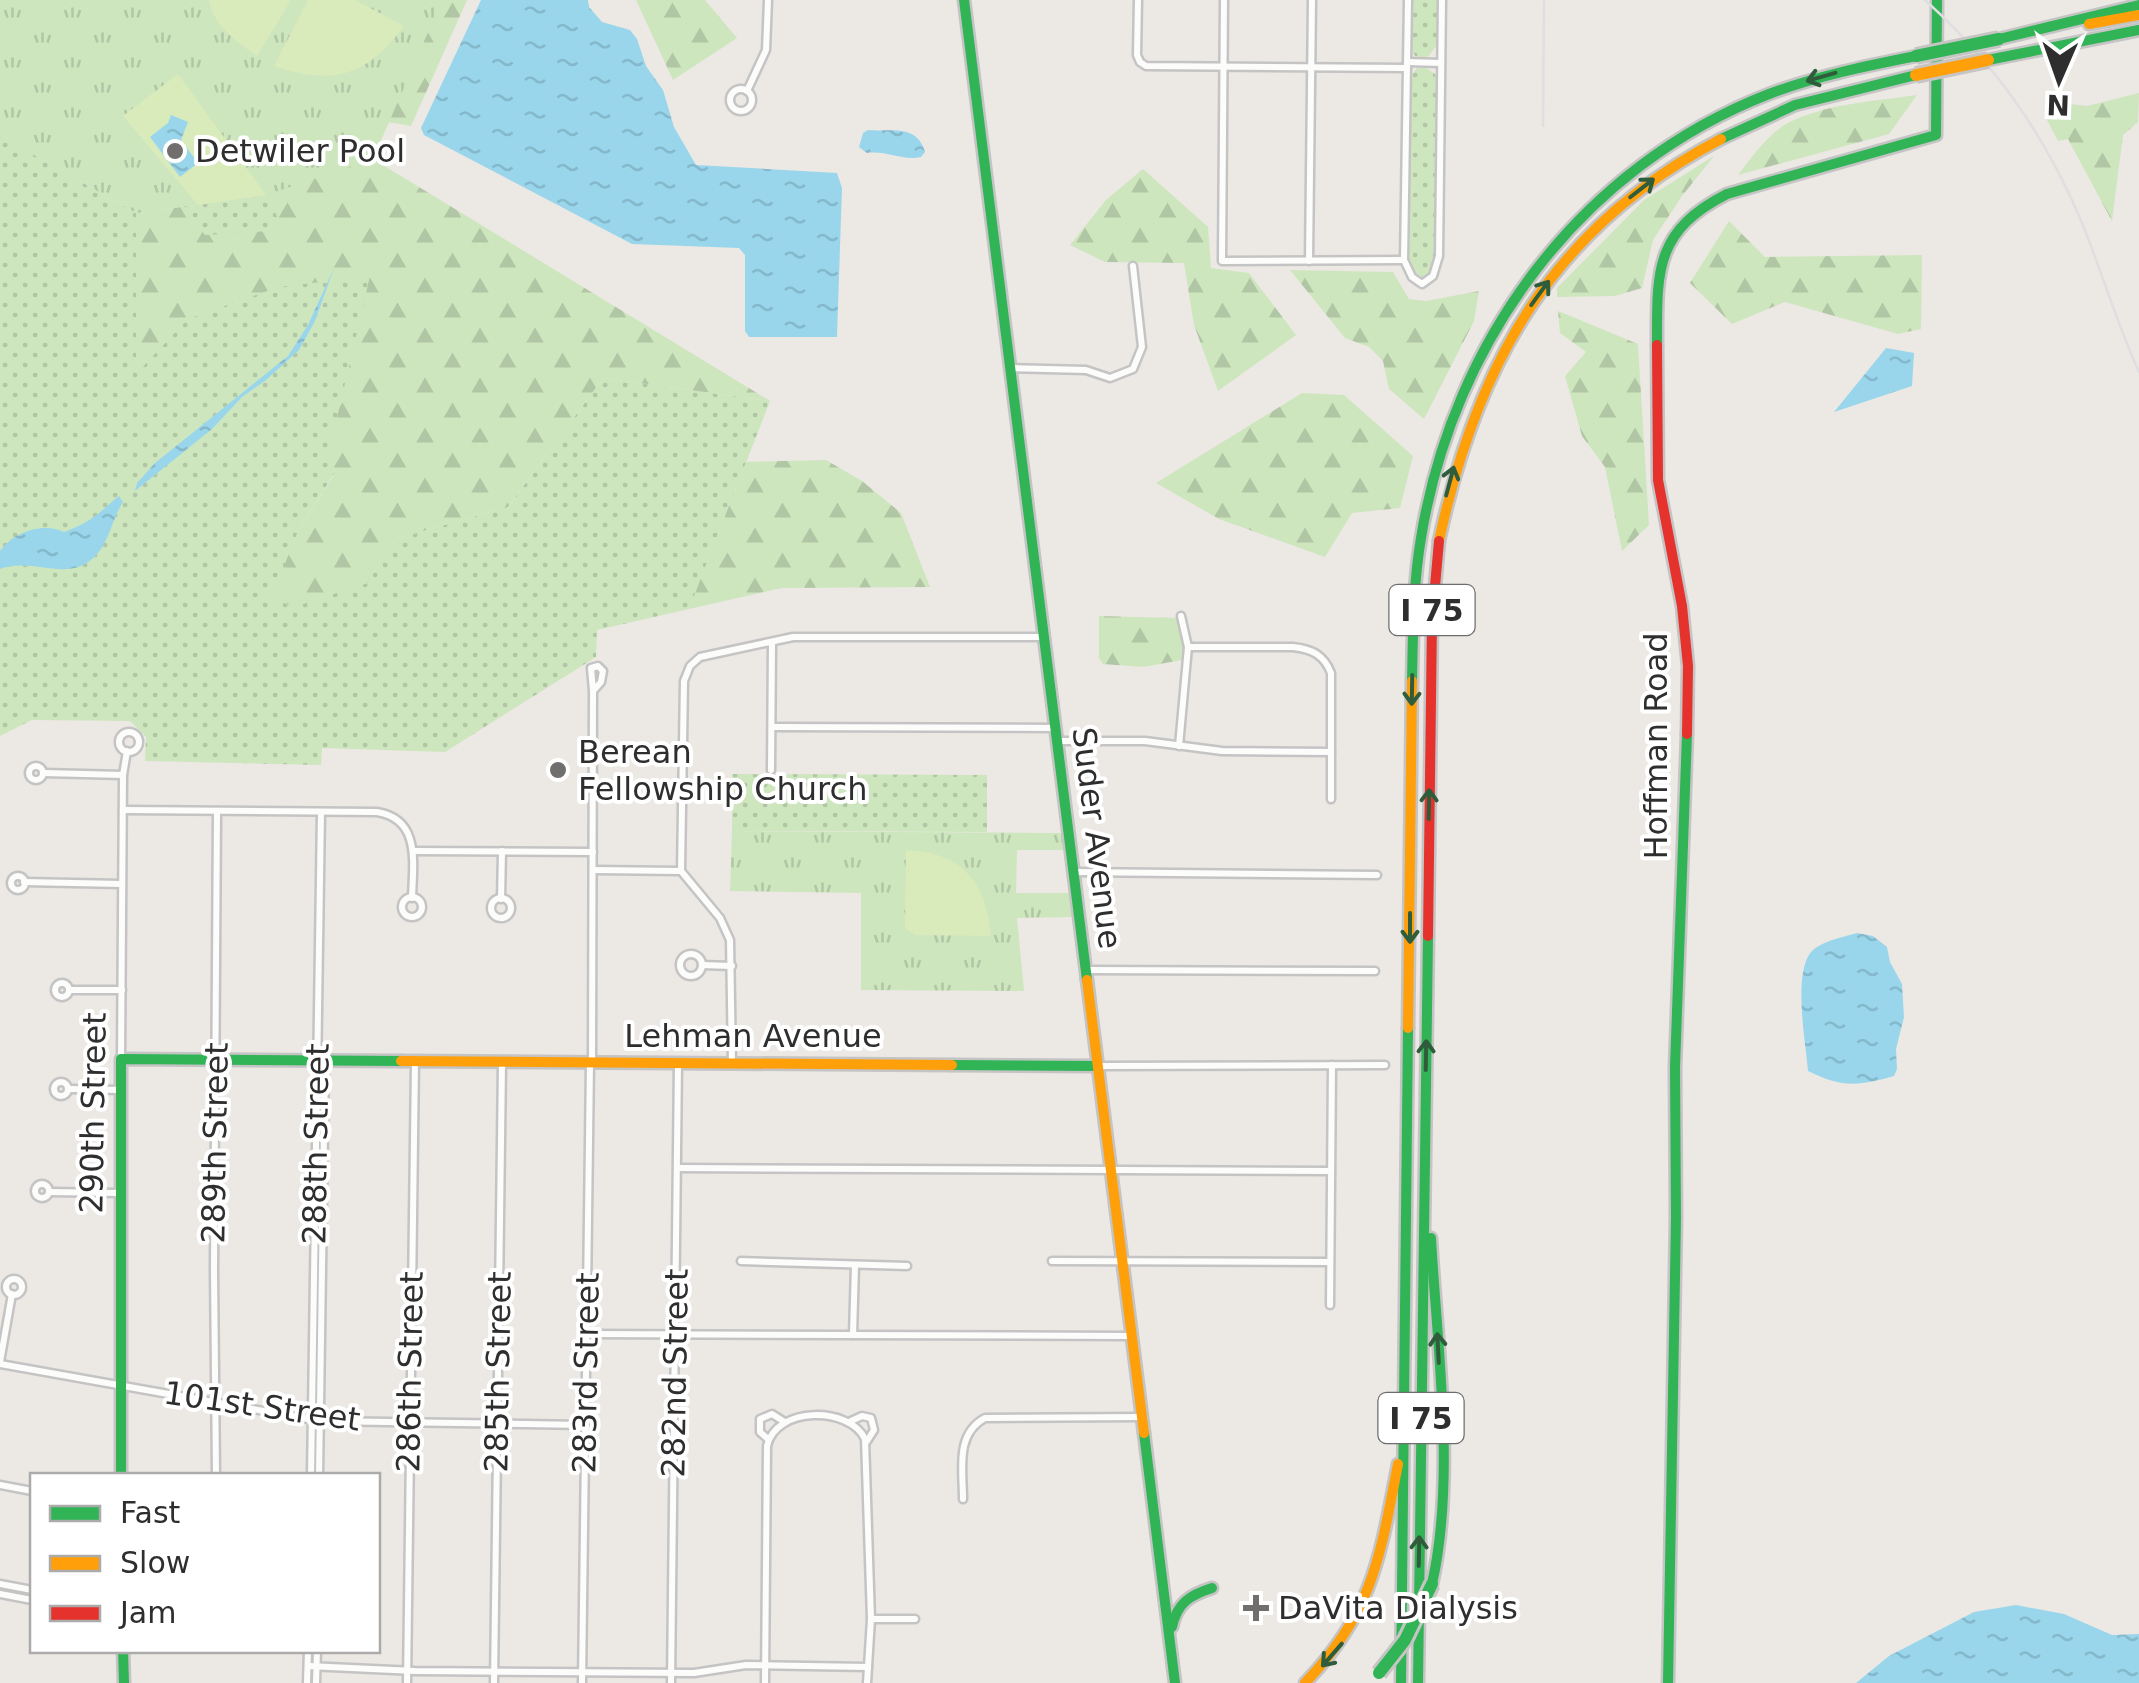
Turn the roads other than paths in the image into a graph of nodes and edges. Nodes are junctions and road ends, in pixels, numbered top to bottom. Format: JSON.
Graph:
{"nodes":[{"id":1,"x":768,"y":0,"type":"edge"},
{"id":2,"x":964,"y":0,"type":"edge"},
{"id":3,"x":1138,"y":0,"type":"edge"},
{"id":4,"x":1224,"y":0,"type":"edge"},
{"id":5,"x":1312,"y":0,"type":"edge"},
{"id":6,"x":1408,"y":0,"type":"edge"},
{"id":7,"x":1442,"y":0,"type":"edge"},
{"id":8,"x":1937,"y":0,"type":"edge"},
{"id":9,"x":2139,"y":6,"type":"edge"},
{"id":10,"x":2139,"y":15,"type":"edge"},
{"id":11,"x":2106,"y":17,"type":"junction"},
{"id":12,"x":2139,"y":30,"type":"edge"},
{"id":13,"x":1441,"y":63,"type":"junction"},
{"id":14,"x":1407,"y":65,"type":"junction"},
{"id":15,"x":1223,"y":66,"type":"junction"},
{"id":16,"x":1312,"y":68,"type":"junction"},
{"id":17,"x":747,"y":91,"type":"dead end"},
{"id":18,"x":1309,"y":260,"type":"junction"},
{"id":19,"x":1404,"y":260,"type":"junction"},
{"id":20,"x":1133,"y":266,"type":"dead end"},
{"id":21,"x":1010,"y":368,"type":"junction"},
{"id":22,"x":1181,"y":616,"type":"dead end"},
{"id":23,"x":1043,"y":637,"type":"junction"},
{"id":24,"x":772,"y":642,"type":"junction"},
{"id":25,"x":1188,"y":646,"type":"junction"},
{"id":26,"x":593,"y":691,"type":"dead end"},
{"id":27,"x":772,"y":726,"type":"junction"},
{"id":28,"x":1056,"y":735,"type":"junction"},
{"id":29,"x":1179,"y":746,"type":"junction"},
{"id":30,"x":127,"y":751,"type":"dead end"},
{"id":31,"x":1331,"y":752,"type":"junction"},
{"id":32,"x":771,"y":770,"type":"dead end"},
{"id":33,"x":44,"y":773,"type":"dead end"},
{"id":34,"x":123,"y":775,"type":"junction"},
{"id":35,"x":1331,"y":799,"type":"dead end"},
{"id":36,"x":123,"y":810,"type":"junction"},
{"id":37,"x":218,"y":811,"type":"junction"},
{"id":38,"x":321,"y":812,"type":"junction"},
{"id":39,"x":413,"y":850,"type":"junction"},
{"id":40,"x":502,"y":851,"type":"junction"},
{"id":41,"x":593,"y":852,"type":"junction"},
{"id":42,"x":593,"y":870,"type":"junction"},
{"id":43,"x":681,"y":871,"type":"junction"},
{"id":44,"x":1073,"y":872,"type":"junction"},
{"id":45,"x":1377,"y":875,"type":"dead end"},
{"id":46,"x":24,"y":882,"type":"dead end"},
{"id":47,"x":122,"y":884,"type":"junction"},
{"id":48,"x":412,"y":898,"type":"dead end"},
{"id":49,"x":501,"y":898,"type":"dead end"},
{"id":50,"x":702,"y":965,"type":"dead end"},
{"id":51,"x":732,"y":966,"type":"junction"},
{"id":52,"x":1086,"y":970,"type":"junction"},
{"id":53,"x":1375,"y":971,"type":"dead end"},
{"id":54,"x":70,"y":990,"type":"dead end"},
{"id":55,"x":122,"y":990,"type":"junction"},
{"id":56,"x":121,"y":1059,"type":"junction"},
{"id":57,"x":216,"y":1060,"type":"junction"},
{"id":58,"x":321,"y":1060,"type":"junction"},
{"id":59,"x":414,"y":1061,"type":"junction"},
{"id":60,"x":502,"y":1062,"type":"junction"},
{"id":61,"x":591,"y":1062,"type":"junction"},
{"id":62,"x":678,"y":1063,"type":"junction"},
{"id":63,"x":732,"y":1063,"type":"junction"},
{"id":64,"x":1332,"y":1065,"type":"junction"},
{"id":65,"x":1385,"y":1065,"type":"dead end"},
{"id":66,"x":1098,"y":1066,"type":"junction"},
{"id":67,"x":69,"y":1089,"type":"dead end"},
{"id":68,"x":120,"y":1090,"type":"junction"},
{"id":69,"x":1424,"y":1152,"type":"junction"},
{"id":70,"x":678,"y":1168,"type":"junction"},
{"id":71,"x":1111,"y":1171,"type":"junction"},
{"id":72,"x":1331,"y":1171,"type":"junction"},
{"id":73,"x":48,"y":1192,"type":"dead end"},
{"id":74,"x":119,"y":1192,"type":"junction"},
{"id":75,"x":741,"y":1261,"type":"dead end"},
{"id":76,"x":1052,"y":1261,"type":"dead end"},
{"id":77,"x":1330,"y":1262,"type":"junction"},
{"id":78,"x":1122,"y":1263,"type":"junction"},
{"id":79,"x":855,"y":1265,"type":"junction"},
{"id":80,"x":907,"y":1266,"type":"dead end"},
{"id":81,"x":12,"y":1294,"type":"dead end"},
{"id":82,"x":1330,"y":1305,"type":"dead end"},
{"id":83,"x":587,"y":1334,"type":"junction"},
{"id":84,"x":675,"y":1334,"type":"junction"},
{"id":85,"x":854,"y":1334,"type":"junction"},
{"id":86,"x":1132,"y":1336,"type":"junction"},
{"id":87,"x":0,"y":1363,"type":"edge"},
{"id":88,"x":120,"y":1385,"type":"junction"},
{"id":89,"x":215,"y":1402,"type":"junction"},
{"id":90,"x":1142,"y":1416,"type":"junction"},
{"id":91,"x":316,"y":1420,"type":"junction"},
{"id":92,"x":783,"y":1421,"type":"junction"},
{"id":93,"x":410,"y":1422,"type":"junction"},
{"id":94,"x":498,"y":1423,"type":"junction"},
{"id":95,"x":854,"y":1424,"type":"junction"},
{"id":96,"x":586,"y":1425,"type":"junction"},
{"id":97,"x":1404,"y":1432,"type":"junction"},
{"id":98,"x":768,"y":1438,"type":"junction"},
{"id":99,"x":866,"y":1442,"type":"junction"},
{"id":100,"x":120,"y":1473,"type":"edge"},
{"id":101,"x":216,"y":1473,"type":"edge"},
{"id":102,"x":311,"y":1473,"type":"edge"},
{"id":103,"x":319,"y":1473,"type":"edge"},
{"id":104,"x":0,"y":1485,"type":"edge"},
{"id":105,"x":30,"y":1491,"type":"edge"},
{"id":106,"x":963,"y":1499,"type":"dead end"},
{"id":107,"x":0,"y":1584,"type":"edge"},
{"id":108,"x":19,"y":1588,"type":"junction"},
{"id":109,"x":1212,"y":1588,"type":"dead end"},
{"id":110,"x":30,"y":1590,"type":"edge"},
{"id":111,"x":0,"y":1594,"type":"edge"},
{"id":112,"x":17,"y":1597,"type":"junction"},
{"id":113,"x":30,"y":1600,"type":"edge"},
{"id":114,"x":871,"y":1618,"type":"junction"},
{"id":115,"x":914,"y":1619,"type":"dead end"},
{"id":116,"x":1170,"y":1638,"type":"junction"},
{"id":117,"x":123,"y":1653,"type":"edge"},
{"id":118,"x":309,"y":1653,"type":"edge"},
{"id":119,"x":316,"y":1653,"type":"edge"},
{"id":120,"x":766,"y":1665,"type":"junction"},
{"id":121,"x":312,"y":1667,"type":"junction"},
{"id":122,"x":868,"y":1667,"type":"junction"},
{"id":123,"x":407,"y":1670,"type":"junction"},
{"id":124,"x":494,"y":1671,"type":"junction"},
{"id":125,"x":582,"y":1671,"type":"junction"},
{"id":126,"x":671,"y":1672,"type":"junction"},
{"id":127,"x":124,"y":1683,"type":"edge"},
{"id":128,"x":308,"y":1683,"type":"edge"},
{"id":129,"x":316,"y":1683,"type":"edge"},
{"id":130,"x":407,"y":1683,"type":"edge"},
{"id":131,"x":494,"y":1683,"type":"edge"},
{"id":132,"x":582,"y":1683,"type":"edge"},
{"id":133,"x":671,"y":1683,"type":"edge"},
{"id":134,"x":766,"y":1683,"type":"edge"},
{"id":135,"x":867,"y":1683,"type":"edge"},
{"id":136,"x":1175,"y":1683,"type":"edge"},
{"id":137,"x":1305,"y":1683,"type":"edge"},
{"id":138,"x":1368,"y":1683,"type":"edge"},
{"id":139,"x":1401,"y":1683,"type":"edge"},
{"id":140,"x":1418,"y":1683,"type":"edge"},
{"id":141,"x":1668,"y":1683,"type":"edge"}],
"edges":[{"from":1,"to":17,"type":"street"},
{"from":2,"to":21,"type":"main road","name":"Suder Avenue"},
{"from":3,"to":15,"type":"street"},
{"from":4,"to":15,"type":"street"},
{"from":5,"to":16,"type":"street"},
{"from":6,"to":14,"type":"street"},
{"from":7,"to":13,"type":"street"},
{"from":8,"to":141,"type":"main road","name":"Hoffman Road"},
{"from":9,"to":11,"type":"main road"},
{"from":10,"to":11,"type":"main road"},
{"from":11,"to":97,"type":"main road","number":"I 75","one_way":true,"bridge":true},
{"from":69,"to":12,"type":"main road","number":"I 75","one_way":true,"bridge":true},
{"from":13,"to":14,"type":"street"},
{"from":13,"to":19,"type":"street"},
{"from":14,"to":16,"type":"street"},
{"from":14,"to":19,"type":"street"},
{"from":15,"to":16,"type":"street"},
{"from":15,"to":18,"type":"street"},
{"from":16,"to":18,"type":"street"},
{"from":18,"to":19,"type":"street"},
{"from":20,"to":21,"type":"street"},
{"from":21,"to":23,"type":"main road","name":"Suder Avenue"},
{"from":22,"to":25,"type":"street"},
{"from":23,"to":24,"type":"street"},
{"from":23,"to":28,"type":"main road","name":"Suder Avenue"},
{"from":24,"to":27,"type":"street"},
{"from":24,"to":43,"type":"street"},
{"from":25,"to":29,"type":"street"},
{"from":25,"to":31,"type":"street"},
{"from":26,"to":41,"type":"street","name":"283rd Street"},
{"from":27,"to":28,"type":"street"},
{"from":27,"to":32,"type":"street"},
{"from":28,"to":29,"type":"street"},
{"from":28,"to":44,"type":"main road","name":"Suder Avenue"},
{"from":29,"to":31,"type":"street"},
{"from":30,"to":34,"type":"street","name":"290th Street"},
{"from":31,"to":35,"type":"street"},
{"from":33,"to":34,"type":"street"},
{"from":34,"to":36,"type":"street","name":"290th Street"},
{"from":36,"to":37,"type":"street"},
{"from":36,"to":47,"type":"street","name":"290th Street"},
{"from":37,"to":38,"type":"street"},
{"from":37,"to":57,"type":"street","name":"289th Street"},
{"from":38,"to":39,"type":"street"},
{"from":38,"to":58,"type":"street","name":"288th Street"},
{"from":39,"to":40,"type":"street"},
{"from":39,"to":48,"type":"street"},
{"from":40,"to":41,"type":"street"},
{"from":40,"to":49,"type":"street"},
{"from":41,"to":42,"type":"street","name":"283rd Street"},
{"from":42,"to":43,"type":"street"},
{"from":42,"to":61,"type":"street","name":"283rd Street"},
{"from":43,"to":51,"type":"street"},
{"from":44,"to":45,"type":"street"},
{"from":44,"to":52,"type":"main road","name":"Suder Avenue"},
{"from":46,"to":47,"type":"street"},
{"from":47,"to":55,"type":"street","name":"290th Street"},
{"from":50,"to":51,"type":"street"},
{"from":51,"to":63,"type":"street"},
{"from":52,"to":53,"type":"street"},
{"from":52,"to":66,"type":"main road","name":"Suder Avenue"},
{"from":54,"to":55,"type":"street"},
{"from":55,"to":56,"type":"street","name":"290th Street"},
{"from":56,"to":57,"type":"main road","name":"Lehman Avenue"},
{"from":56,"to":68,"type":"main road","name":"290th Street"},
{"from":57,"to":58,"type":"main road","name":"Lehman Avenue"},
{"from":57,"to":89,"type":"street","name":"289th Street"},
{"from":58,"to":59,"type":"main road","name":"Lehman Avenue"},
{"from":58,"to":91,"type":"street","name":"288th Street"},
{"from":59,"to":60,"type":"main road","name":"Lehman Avenue"},
{"from":59,"to":93,"type":"street","name":"286th Street"},
{"from":60,"to":61,"type":"main road","name":"Lehman Avenue"},
{"from":60,"to":94,"type":"street","name":"285th Street"},
{"from":61,"to":62,"type":"main road","name":"Lehman Avenue"},
{"from":61,"to":83,"type":"street","name":"283rd Street"},
{"from":62,"to":63,"type":"main road","name":"Lehman Avenue"},
{"from":62,"to":70,"type":"street","name":"282nd Street"},
{"from":63,"to":66,"type":"main road","name":"Lehman Avenue"},
{"from":64,"to":65,"type":"street","name":"Lehman Avenue"},
{"from":64,"to":66,"type":"street","name":"Lehman Avenue"},
{"from":64,"to":72,"type":"street"},
{"from":66,"to":71,"type":"main road","name":"Suder Avenue"},
{"from":67,"to":68,"type":"street"},
{"from":68,"to":74,"type":"main road","name":"290th Street"},
{"from":138,"to":69,"type":"main road","one_way":true,"bridge":true},
{"from":140,"to":69,"type":"main road","number":"I 75","one_way":true},
{"from":70,"to":71,"type":"street"},
{"from":70,"to":84,"type":"street","name":"282nd Street"},
{"from":71,"to":72,"type":"street"},
{"from":71,"to":78,"type":"main road","name":"Suder Avenue"},
{"from":72,"to":77,"type":"street"},
{"from":73,"to":74,"type":"street"},
{"from":74,"to":88,"type":"main road","name":"290th Street"},
{"from":75,"to":79,"type":"street"},
{"from":76,"to":78,"type":"street"},
{"from":77,"to":78,"type":"street"},
{"from":77,"to":82,"type":"street"},
{"from":78,"to":86,"type":"main road","name":"Suder Avenue"},
{"from":79,"to":80,"type":"street"},
{"from":79,"to":85,"type":"street"},
{"from":81,"to":87,"type":"street"},
{"from":83,"to":84,"type":"street"},
{"from":83,"to":96,"type":"street","name":"283rd Street"},
{"from":84,"to":85,"type":"street"},
{"from":84,"to":126,"type":"street","name":"282nd Street"},
{"from":85,"to":86,"type":"street"},
{"from":86,"to":90,"type":"main road","name":"Suder Avenue"},
{"from":87,"to":88,"type":"street","name":"101st Street"},
{"from":88,"to":89,"type":"street","name":"101st Street"},
{"from":88,"to":100,"type":"main road","name":"290th Street"},
{"from":89,"to":91,"type":"street","name":"101st Street"},
{"from":89,"to":101,"type":"street","name":"289th Street"},
{"from":90,"to":106,"type":"street"},
{"from":90,"to":116,"type":"main road","name":"Suder Avenue"},
{"from":91,"to":93,"type":"street","name":"101st Street"},
{"from":91,"to":102,"type":"street","name":"288th Street"},
{"from":91,"to":103,"type":"street","name":"288th Street"},
{"from":92,"to":95,"type":"street"},
{"from":92,"to":98,"type":"street"},
{"from":92,"to":98,"type":"street"},
{"from":93,"to":94,"type":"street","name":"101st Street"},
{"from":93,"to":123,"type":"street","name":"286th Street"},
{"from":94,"to":96,"type":"street","name":"101st Street"},
{"from":94,"to":124,"type":"street","name":"285th Street"},
{"from":95,"to":99,"type":"street"},
{"from":95,"to":99,"type":"street"},
{"from":96,"to":125,"type":"street","name":"283rd Street"},
{"from":97,"to":137,"type":"main road","one_way":true},
{"from":97,"to":139,"type":"main road","number":"I 75"},
{"from":98,"to":120,"type":"street"},
{"from":99,"to":114,"type":"street"},
{"from":104,"to":105,"type":"street"},
{"from":107,"to":108,"type":"street"},
{"from":108,"to":110,"type":"street"},
{"from":108,"to":112,"type":"street"},
{"from":109,"to":116,"type":"main road"},
{"from":111,"to":112,"type":"street"},
{"from":112,"to":113,"type":"street"},
{"from":114,"to":115,"type":"street"},
{"from":114,"to":122,"type":"street"},
{"from":116,"to":136,"type":"main road","name":"Suder Avenue"},
{"from":117,"to":127,"type":"main road"},
{"from":118,"to":121,"type":"street"},
{"from":119,"to":121,"type":"street"},
{"from":120,"to":122,"type":"street"},
{"from":120,"to":126,"type":"street"},
{"from":120,"to":134,"type":"street"},
{"from":121,"to":123,"type":"street"},
{"from":121,"to":128,"type":"street"},
{"from":121,"to":129,"type":"street"},
{"from":122,"to":135,"type":"street"},
{"from":123,"to":124,"type":"street"},
{"from":123,"to":130,"type":"street","name":"286th Street"},
{"from":124,"to":125,"type":"street"},
{"from":124,"to":131,"type":"street","name":"285th Street"},
{"from":125,"to":126,"type":"street"},
{"from":125,"to":132,"type":"street","name":"283rd Street"},
{"from":126,"to":133,"type":"street","name":"282nd Street"}]}
